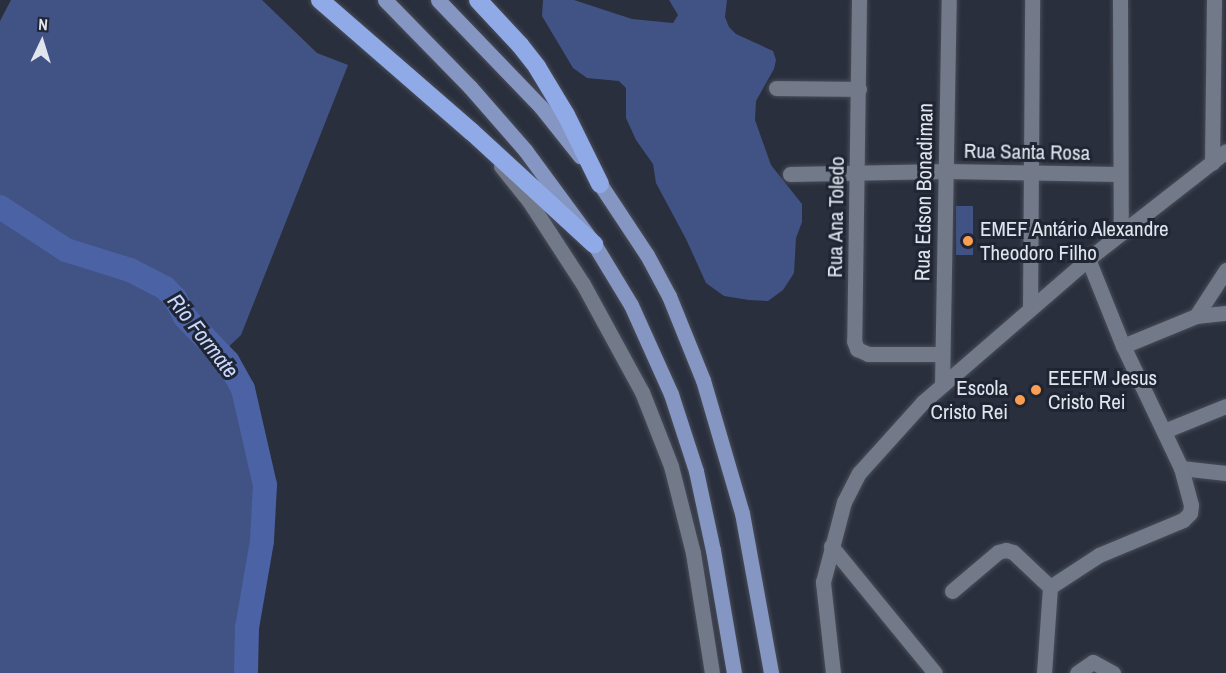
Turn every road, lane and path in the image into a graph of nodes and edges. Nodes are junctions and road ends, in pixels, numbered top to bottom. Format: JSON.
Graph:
{"nodes":[{"id":1,"x":320,"y":0,"type":"edge"},
{"id":2,"x":385,"y":0,"type":"edge"},
{"id":3,"x":438,"y":0,"type":"edge"},
{"id":4,"x":478,"y":0,"type":"edge"},
{"id":5,"x":859,"y":0,"type":"edge"},
{"id":6,"x":949,"y":0,"type":"edge"},
{"id":7,"x":1032,"y":0,"type":"edge"},
{"id":8,"x":1120,"y":0,"type":"edge"},
{"id":9,"x":1214,"y":0,"type":"edge"},
{"id":10,"x":776,"y":88,"type":"dead end"},
{"id":11,"x":859,"y":89,"type":"junction"},
{"id":12,"x":472,"y":132,"type":"junction"},
{"id":13,"x":1226,"y":151,"type":"edge"},
{"id":14,"x":1212,"y":163,"type":"junction"},
{"id":15,"x":945,"y":171,"type":"junction"},
{"id":16,"x":858,"y":173,"type":"junction"},
{"id":17,"x":1032,"y":173,"type":"junction"},
{"id":18,"x":790,"y":174,"type":"dead end"},
{"id":19,"x":1119,"y":174,"type":"junction"},
{"id":20,"x":600,"y":184,"type":"junction"},
{"id":21,"x":1121,"y":233,"type":"junction"},
{"id":22,"x":594,"y":244,"type":"junction"},
{"id":23,"x":1088,"y":259,"type":"junction"},
{"id":24,"x":1226,"y":270,"type":"edge"},
{"id":25,"x":1030,"y":309,"type":"junction"},
{"id":26,"x":1226,"y":313,"type":"edge"},
{"id":27,"x":1196,"y":316,"type":"junction"},
{"id":28,"x":1123,"y":346,"type":"junction"},
{"id":29,"x":942,"y":354,"type":"junction"},
{"id":30,"x":942,"y":385,"type":"junction"},
{"id":31,"x":1226,"y":406,"type":"edge"},
{"id":32,"x":1164,"y":431,"type":"junction"},
{"id":33,"x":1181,"y":468,"type":"junction"},
{"id":34,"x":1226,"y":473,"type":"edge"},
{"id":35,"x":831,"y":546,"type":"junction"},
{"id":36,"x":1050,"y":586,"type":"junction"},
{"id":37,"x":952,"y":591,"type":"dead end"},
{"id":38,"x":712,"y":673,"type":"edge"},
{"id":39,"x":734,"y":673,"type":"edge"},
{"id":40,"x":771,"y":673,"type":"edge"},
{"id":41,"x":832,"y":673,"type":"edge"},
{"id":42,"x":935,"y":673,"type":"edge"},
{"id":43,"x":1044,"y":673,"type":"edge"},
{"id":44,"x":1077,"y":673,"type":"edge"},
{"id":45,"x":1113,"y":673,"type":"edge"}],
"edges":[{"from":1,"to":12,"type":"highway"},
{"from":2,"to":22,"type":"main road"},
{"from":3,"to":20,"type":"main road"},
{"from":4,"to":20,"type":"highway"},
{"from":5,"to":11,"type":"street","name":"Rua Ana Toledo"},
{"from":6,"to":15,"type":"street","name":"Rua Edson Bonadiman"},
{"from":7,"to":17,"type":"street"},
{"from":8,"to":19,"type":"street"},
{"from":9,"to":14,"type":"street"},
{"from":10,"to":11,"type":"street"},
{"from":11,"to":16,"type":"street","name":"Rua Ana Toledo"},
{"from":12,"to":22,"type":"highway"},
{"from":12,"to":38,"type":"street"},
{"from":13,"to":14,"type":"street"},
{"from":14,"to":21,"type":"street"},
{"from":15,"to":16,"type":"street","name":"Rua Santa Rosa"},
{"from":15,"to":17,"type":"street","name":"Rua Santa Rosa"},
{"from":15,"to":29,"type":"street","name":"Rua Edson Bonadiman"},
{"from":16,"to":18,"type":"street","name":"Rua Santa Rosa"},
{"from":16,"to":29,"type":"street","name":"Rua Ana Toledo"},
{"from":17,"to":19,"type":"street","name":"Rua Santa Rosa"},
{"from":17,"to":25,"type":"street"},
{"from":19,"to":21,"type":"street"},
{"from":20,"to":40,"type":"main road"},
{"from":21,"to":23,"type":"street"},
{"from":22,"to":39,"type":"main road"},
{"from":23,"to":25,"type":"street"},
{"from":23,"to":28,"type":"street"},
{"from":24,"to":27,"type":"street"},
{"from":25,"to":30,"type":"street"},
{"from":26,"to":27,"type":"street"},
{"from":27,"to":28,"type":"street"},
{"from":28,"to":32,"type":"street"},
{"from":29,"to":30,"type":"street","name":"Rua Edson Bonadiman"},
{"from":30,"to":35,"type":"street"},
{"from":31,"to":32,"type":"street"},
{"from":32,"to":33,"type":"street"},
{"from":33,"to":34,"type":"street"},
{"from":33,"to":36,"type":"street"},
{"from":35,"to":41,"type":"street"},
{"from":35,"to":42,"type":"street"},
{"from":36,"to":37,"type":"street"},
{"from":36,"to":43,"type":"street"},
{"from":44,"to":45,"type":"street"}]}
